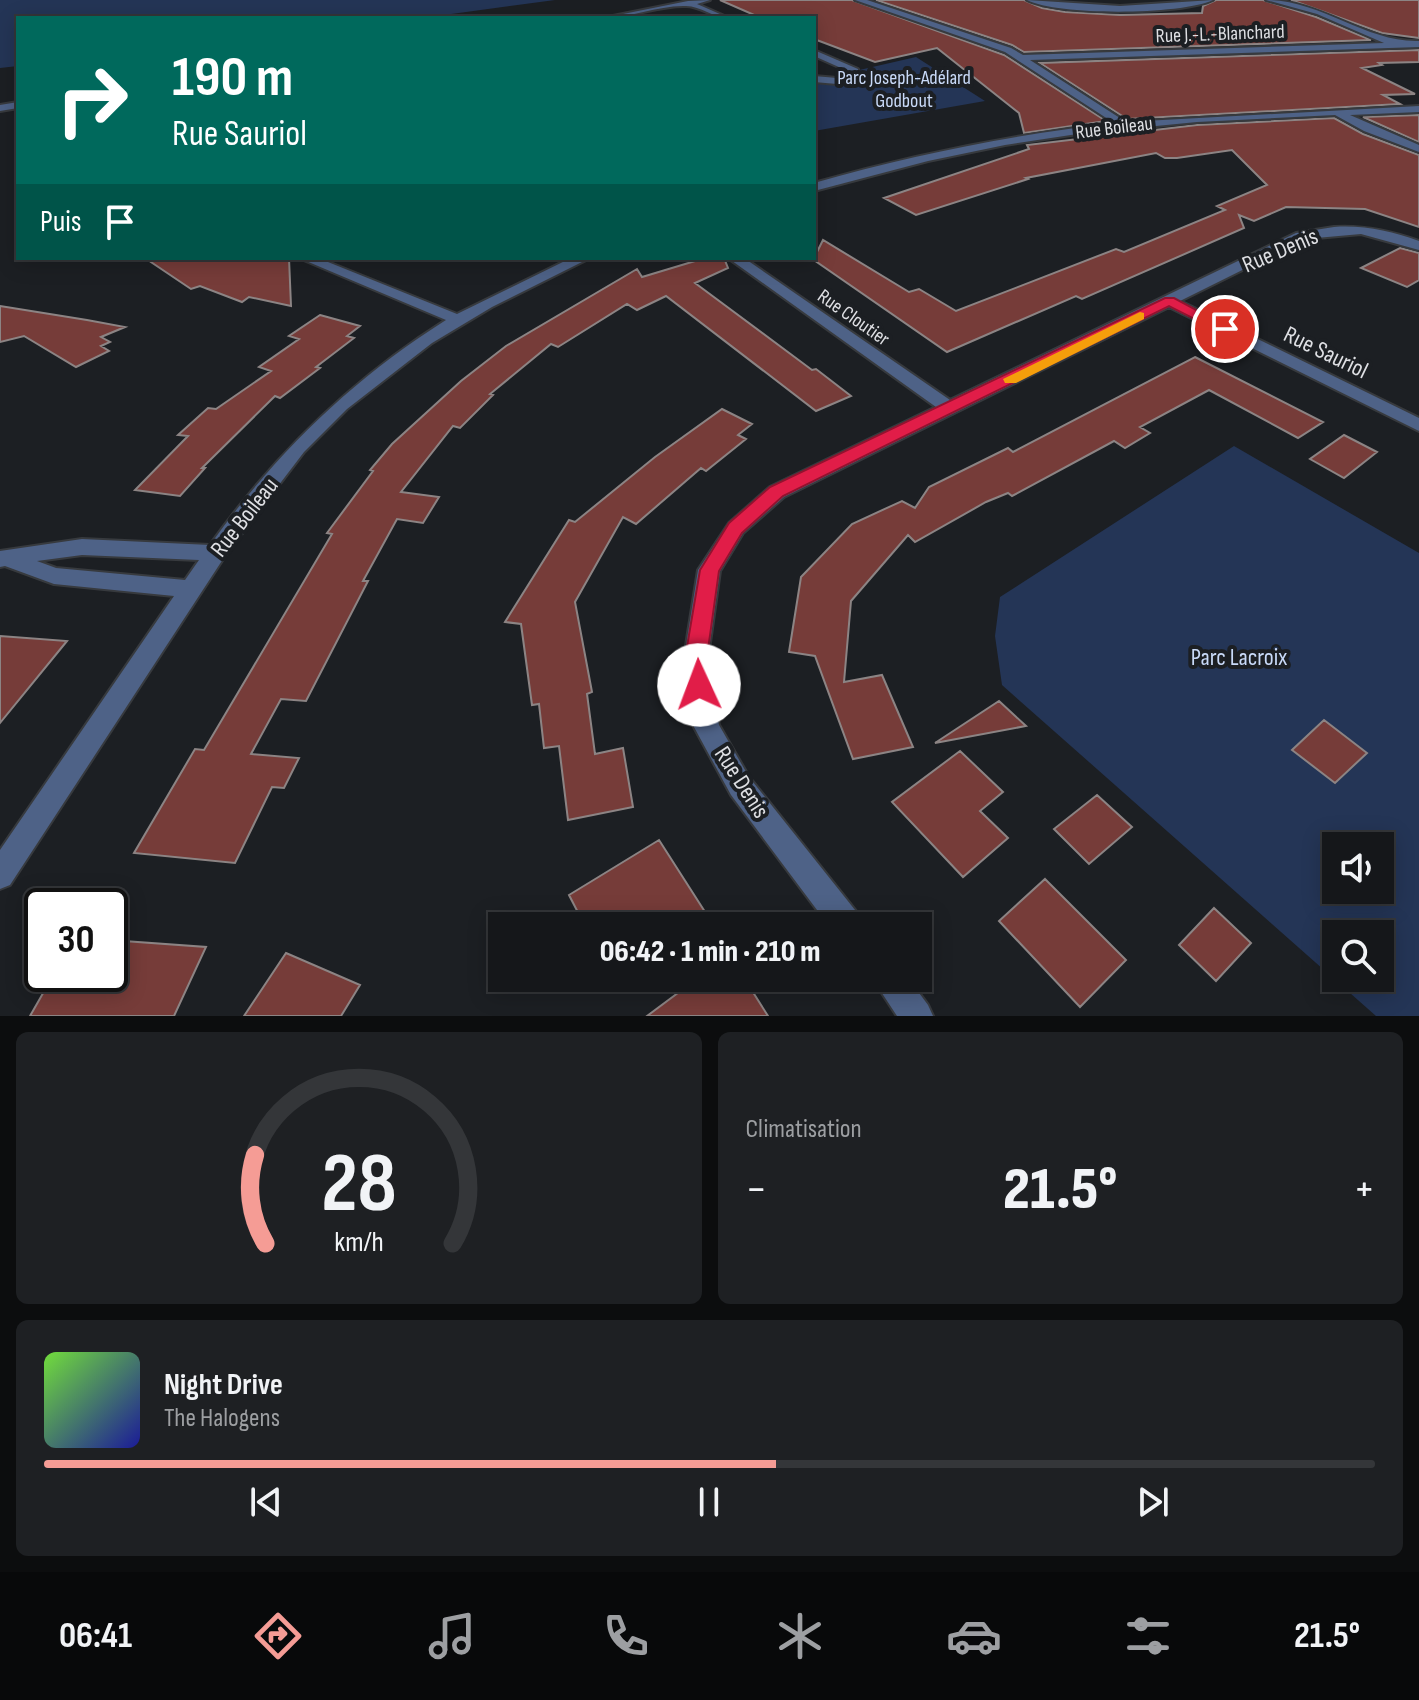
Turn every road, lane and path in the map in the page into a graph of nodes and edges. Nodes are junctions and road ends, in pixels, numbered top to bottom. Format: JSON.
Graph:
{"nodes":[{"id":1,"x":706,"y":0,"type":"edge"},
{"id":2,"x":859,"y":0,"type":"edge"},
{"id":3,"x":1031,"y":0,"type":"edge"},
{"id":4,"x":1090,"y":0,"type":"edge"},
{"id":5,"x":1209,"y":0,"type":"edge"},
{"id":6,"x":1270,"y":0,"type":"edge"},
{"id":7,"x":688,"y":3,"type":"junction"},
{"id":8,"x":1112,"y":7,"type":"junction"},
{"id":9,"x":618,"y":16,"type":"edge"},
{"id":10,"x":720,"y":16,"type":"edge"},
{"id":11,"x":1419,"y":44,"type":"edge"},
{"id":12,"x":1395,"y":45,"type":"junction"},
{"id":13,"x":816,"y":54,"type":"edge"},
{"id":14,"x":1023,"y":58,"type":"junction"},
{"id":15,"x":816,"y":79,"type":"edge"},
{"id":16,"x":1419,"y":109,"type":"edge"},
{"id":17,"x":1337,"y":112,"type":"junction"},
{"id":18,"x":1124,"y":125,"type":"junction"},
{"id":19,"x":1419,"y":149,"type":"edge"},
{"id":20,"x":816,"y":186,"type":"edge"},
{"id":21,"x":1419,"y":246,"type":"edge"},
{"id":22,"x":311,"y":260,"type":"edge"},
{"id":23,"x":578,"y":260,"type":"edge"},
{"id":24,"x":738,"y":260,"type":"edge"},
{"id":25,"x":1169,"y":301,"type":"junction"},
{"id":26,"x":456,"y":319,"type":"junction"},
{"id":27,"x":951,"y":409,"type":"junction"},
{"id":28,"x":1419,"y":425,"type":"edge"},
{"id":29,"x":215,"y":553,"type":"junction"},
{"id":30,"x":4,"y":559,"type":"edge"},
{"id":31,"x":189,"y":589,"type":"junction"},
{"id":32,"x":0,"y":875,"type":"edge"},
{"id":33,"x":837,"y":912,"type":"edge"},
{"id":34,"x":899,"y":992,"type":"edge"},
{"id":35,"x":917,"y":1016,"type":"edge"}],
"edges":[{"from":1,"to":7,"type":"street"},
{"from":2,"to":14,"type":"street"},
{"from":3,"to":8,"type":"street"},
{"from":4,"to":8,"type":"street"},
{"from":5,"to":8,"type":"street"},
{"from":6,"to":12,"type":"street"},
{"from":7,"to":9,"type":"street"},
{"from":7,"to":10,"type":"street"},
{"from":11,"to":12,"type":"street","name":"Rue J.-L.-Blanchard"},
{"from":12,"to":14,"type":"street","name":"Rue J.-L.-Blanchard"},
{"from":13,"to":15,"type":"street"},
{"from":14,"to":18,"type":"street"},
{"from":16,"to":17,"type":"street","name":"Rue Boileau"},
{"from":17,"to":18,"type":"street","name":"Rue Boileau"},
{"from":17,"to":19,"type":"street"},
{"from":18,"to":20,"type":"street","name":"Rue Boileau"},
{"from":21,"to":25,"type":"street","name":"Rue Denis"},
{"from":22,"to":26,"type":"street"},
{"from":23,"to":26,"type":"street","name":"Rue Boileau"},
{"from":24,"to":27,"type":"street","name":"Rue Cloutier"},
{"from":25,"to":27,"type":"street","name":"Rue Denis"},
{"from":25,"to":28,"type":"street","name":"Rue Sauriol"},
{"from":26,"to":29,"type":"street","name":"Rue Boileau"},
{"from":27,"to":33,"type":"street","name":"Rue Denis"},
{"from":29,"to":30,"type":"street"},
{"from":29,"to":31,"type":"street","name":"Rue Boileau"},
{"from":30,"to":31,"type":"street"},
{"from":31,"to":32,"type":"street","name":"Rue Boileau"},
{"from":34,"to":35,"type":"street"}]}
